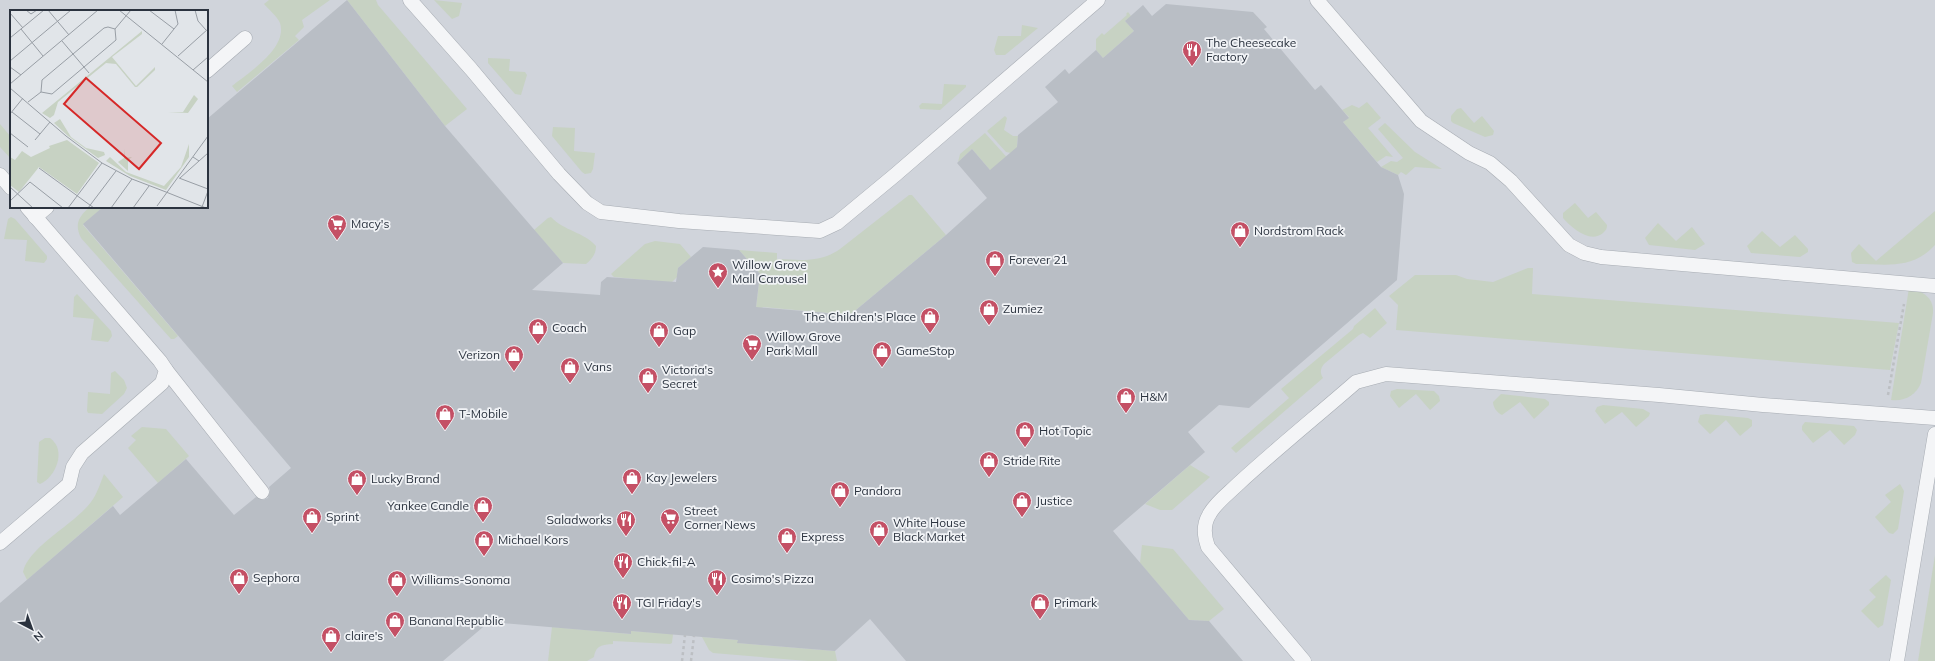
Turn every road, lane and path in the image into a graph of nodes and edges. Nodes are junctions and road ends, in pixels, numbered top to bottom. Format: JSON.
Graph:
{"nodes":[{"id":1,"x":410,"y":0,"type":"edge"},
{"id":2,"x":1098,"y":0,"type":"edge"},
{"id":3,"x":1317,"y":0,"type":"edge"},
{"id":4,"x":245,"y":38,"type":"dead end"},
{"id":5,"x":208,"y":70,"type":"edge"},
{"id":6,"x":0,"y":175,"type":"edge"},
{"id":7,"x":10,"y":187,"type":"edge"},
{"id":8,"x":44,"y":208,"type":"edge"},
{"id":9,"x":31,"y":212,"type":"edge"},
{"id":10,"x":1935,"y":286,"type":"edge"},
{"id":11,"x":1905,"y":299,"type":"dead end"},
{"id":12,"x":166,"y":370,"type":"junction"},
{"id":13,"x":1888,"y":397,"type":"dead end"},
{"id":14,"x":1935,"y":418,"type":"edge"},
{"id":15,"x":1935,"y":434,"type":"edge"},
{"id":16,"x":262,"y":492,"type":"dead end"},
{"id":17,"x":0,"y":543,"type":"edge"},
{"id":18,"x":685,"y":635,"type":"dead end"},
{"id":19,"x":694,"y":636,"type":"dead end"},
{"id":20,"x":682,"y":661,"type":"edge"},
{"id":21,"x":691,"y":661,"type":"edge"},
{"id":22,"x":1304,"y":661,"type":"edge"},
{"id":23,"x":1897,"y":661,"type":"edge"}],
"edges":[{"from":1,"to":2,"type":"lane"},
{"from":3,"to":10,"type":"lane"},
{"from":4,"to":5,"type":"lane"},
{"from":6,"to":7,"type":"lane"},
{"from":8,"to":9,"type":"lane"},
{"from":9,"to":12,"type":"lane"},
{"from":11,"to":13,"type":"path"},
{"from":12,"to":16,"type":"lane"},
{"from":12,"to":17,"type":"lane"},
{"from":14,"to":22,"type":"lane"},
{"from":15,"to":23,"type":"lane"},
{"from":18,"to":20,"type":"path"},
{"from":19,"to":21,"type":"path"}]}
